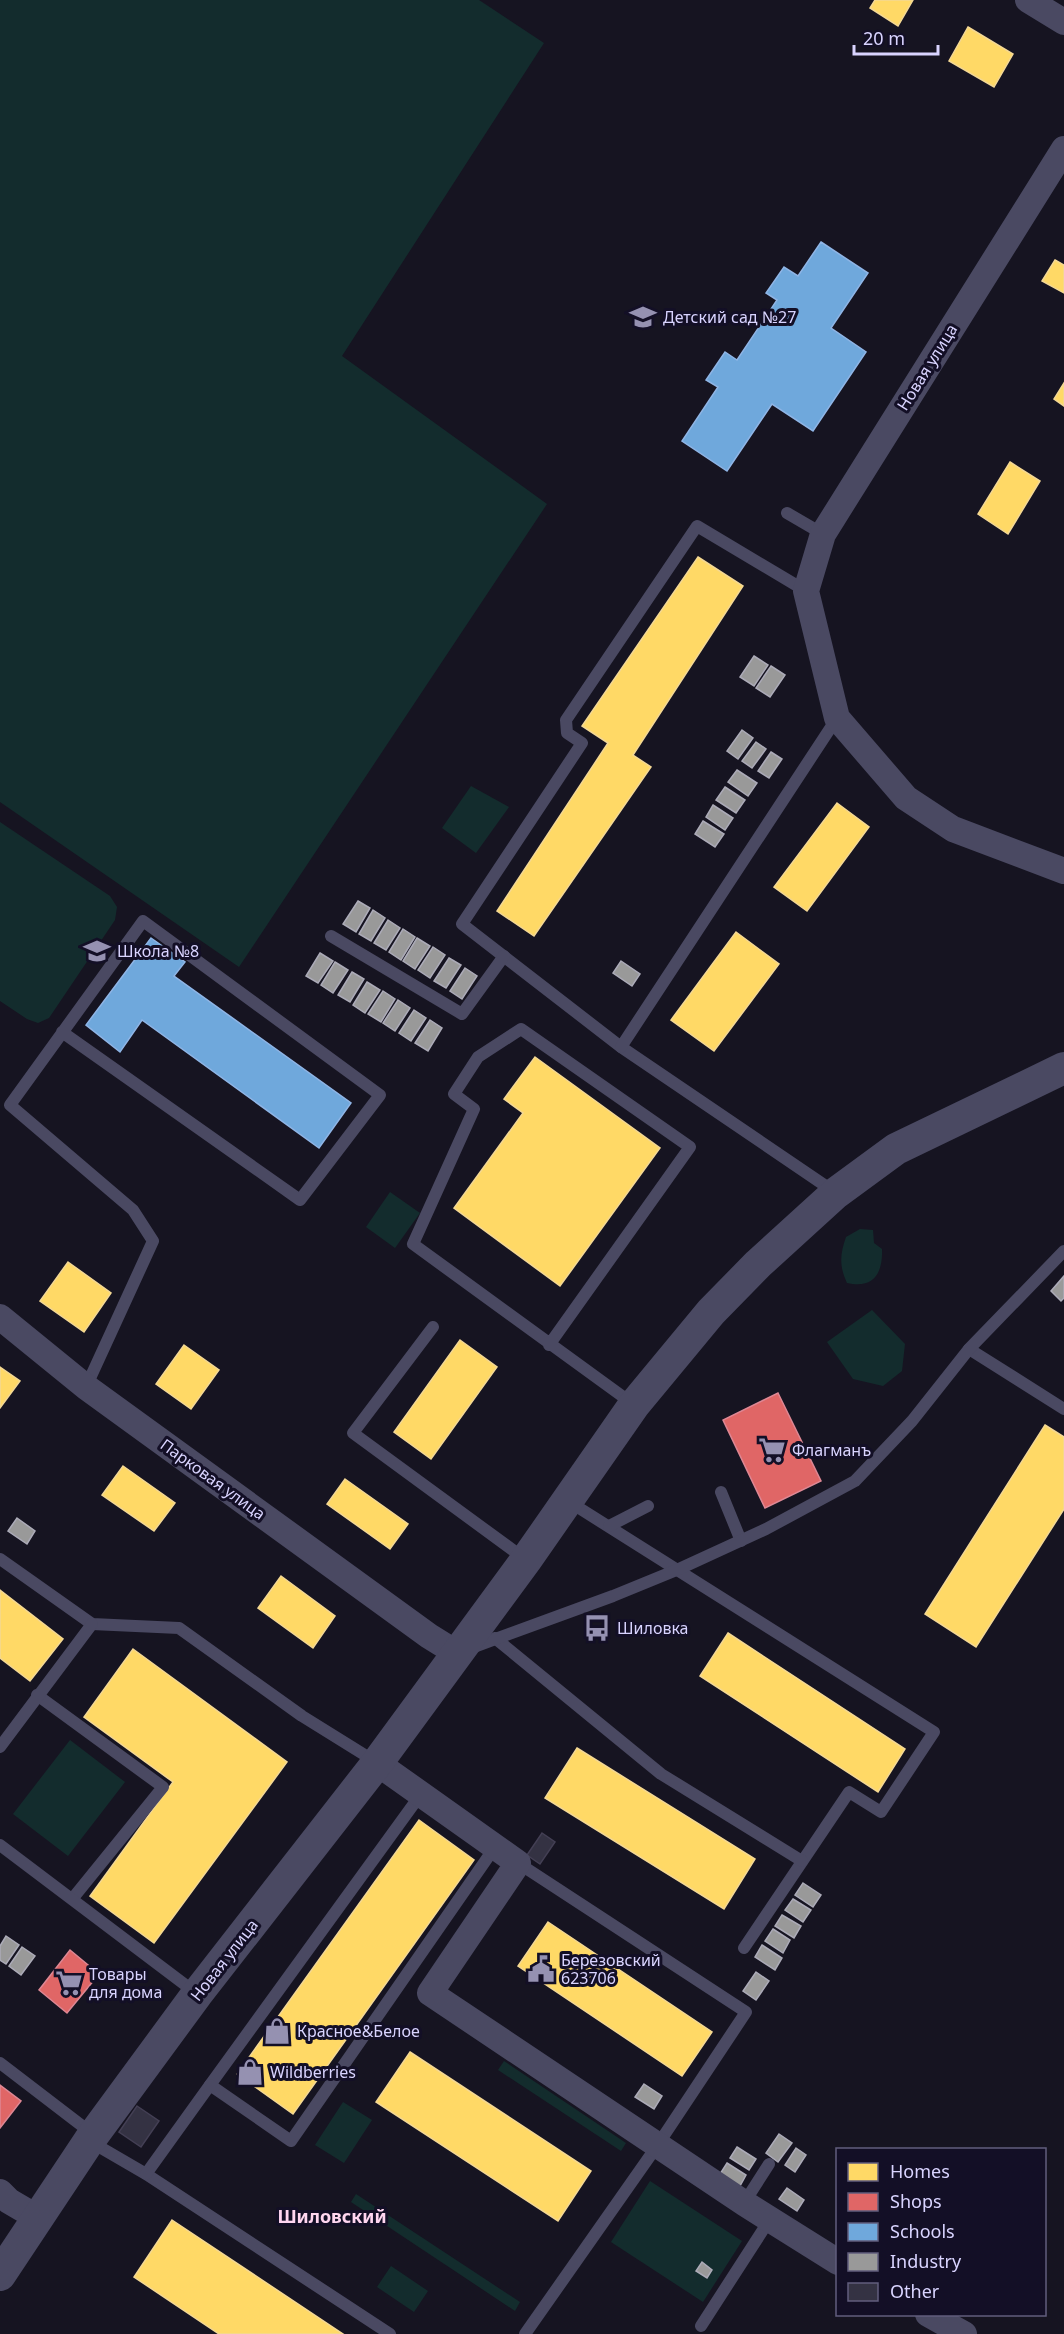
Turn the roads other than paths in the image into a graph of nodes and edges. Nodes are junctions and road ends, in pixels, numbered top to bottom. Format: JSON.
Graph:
{"nodes":[{"id":1,"x":1028,"y":0,"type":"edge"},
{"id":2,"x":1064,"y":22,"type":"edge"},
{"id":3,"x":1064,"y":149,"type":"edge"},
{"id":4,"x":787,"y":513,"type":"dead end"},
{"id":5,"x":823,"y":534,"type":"junction"},
{"id":6,"x":806,"y":591,"type":"junction"},
{"id":7,"x":837,"y":718,"type":"junction"},
{"id":8,"x":1064,"y":871,"type":"edge"},
{"id":9,"x":331,"y":936,"type":"dead end"},
{"id":10,"x":504,"y":956,"type":"junction"},
{"id":11,"x":62,"y":1032,"type":"junction"},
{"id":12,"x":621,"y":1047,"type":"junction"},
{"id":13,"x":1064,"y":1068,"type":"edge"},
{"id":14,"x":836,"y":1193,"type":"junction"},
{"id":15,"x":1064,"y":1251,"type":"edge"},
{"id":16,"x":0,"y":1317,"type":"edge"},
{"id":17,"x":433,"y":1327,"type":"dead end"},
{"id":18,"x":549,"y":1345,"type":"junction"},
{"id":19,"x":969,"y":1349,"type":"junction"},
{"id":20,"x":86,"y":1387,"type":"junction"},
{"id":21,"x":634,"y":1405,"type":"junction"},
{"id":22,"x":1064,"y":1409,"type":"edge"},
{"id":23,"x":721,"y":1491,"type":"dead end"},
{"id":24,"x":567,"y":1501,"type":"junction"},
{"id":25,"x":648,"y":1506,"type":"dead end"},
{"id":26,"x":609,"y":1526,"type":"junction"},
{"id":27,"x":741,"y":1541,"type":"junction"},
{"id":28,"x":0,"y":1559,"type":"edge"},
{"id":29,"x":526,"y":1560,"type":"junction"},
{"id":30,"x":679,"y":1569,"type":"junction"},
{"id":31,"x":92,"y":1624,"type":"junction"},
{"id":32,"x":495,"y":1638,"type":"junction"},
{"id":33,"x":458,"y":1654,"type":"junction"},
{"id":34,"x":37,"y":1695,"type":"junction"},
{"id":35,"x":0,"y":1747,"type":"edge"},
{"id":36,"x":377,"y":1763,"type":"junction"},
{"id":37,"x":421,"y":1794,"type":"junction"},
{"id":38,"x":0,"y":1845,"type":"edge"},
{"id":39,"x":495,"y":1847,"type":"junction"},
{"id":40,"x":802,"y":1861,"type":"junction"},
{"id":41,"x":518,"y":1863,"type":"junction"},
{"id":42,"x":73,"y":1898,"type":"junction"},
{"id":43,"x":744,"y":1948,"type":"dead end"},
{"id":44,"x":197,"y":1994,"type":"junction"},
{"id":45,"x":0,"y":2063,"type":"edge"},
{"id":46,"x":210,"y":2085,"type":"junction"},
{"id":47,"x":91,"y":2138,"type":"junction"},
{"id":48,"x":657,"y":2146,"type":"junction"},
{"id":49,"x":769,"y":2164,"type":"dead end"},
{"id":50,"x":146,"y":2174,"type":"junction"},
{"id":51,"x":0,"y":2192,"type":"edge"},
{"id":52,"x":744,"y":2204,"type":"junction"},
{"id":53,"x":38,"y":2218,"type":"junction"},
{"id":54,"x":770,"y":2219,"type":"junction"},
{"id":55,"x":836,"y":2261,"type":"edge"},
{"id":56,"x":0,"y":2275,"type":"edge"},
{"id":57,"x":932,"y":2316,"type":"edge"},
{"id":58,"x":701,"y":2326,"type":"dead end"},
{"id":59,"x":390,"y":2334,"type":"edge"},
{"id":60,"x":525,"y":2334,"type":"edge"},
{"id":61,"x":964,"y":2334,"type":"edge"}],
"edges":[{"from":1,"to":2,"type":"street"},
{"from":3,"to":5,"type":"street","name":"Новая улица"},
{"from":4,"to":5,"type":"lane"},
{"from":5,"to":6,"type":"street","name":"Новая улица"},
{"from":6,"to":7,"type":"street"},
{"from":6,"to":10,"type":"lane"},
{"from":7,"to":8,"type":"street"},
{"from":7,"to":12,"type":"lane"},
{"from":9,"to":10,"type":"lane"},
{"from":10,"to":12,"type":"lane"},
{"from":11,"to":11,"type":"lane"},
{"from":11,"to":20,"type":"lane"},
{"from":12,"to":14,"type":"lane"},
{"from":13,"to":14,"type":"street","name":"Новая улица"},
{"from":14,"to":21,"type":"street","name":"Новая улица"},
{"from":15,"to":19,"type":"lane"},
{"from":16,"to":20,"type":"street","name":"Парковая улица"},
{"from":17,"to":29,"type":"lane"},
{"from":18,"to":18,"type":"lane"},
{"from":18,"to":21,"type":"lane"},
{"from":19,"to":22,"type":"lane"},
{"from":19,"to":27,"type":"lane"},
{"from":20,"to":33,"type":"street","name":"Парковая улица"},
{"from":21,"to":24,"type":"street","name":"Новая улица"},
{"from":23,"to":27,"type":"lane"},
{"from":24,"to":26,"type":"lane"},
{"from":24,"to":29,"type":"street","name":"Новая улица"},
{"from":25,"to":26,"type":"lane"},
{"from":26,"to":30,"type":"lane"},
{"from":27,"to":30,"type":"lane"},
{"from":28,"to":31,"type":"lane"},
{"from":29,"to":33,"type":"street","name":"Новая улица"},
{"from":30,"to":32,"type":"lane"},
{"from":30,"to":40,"type":"lane"},
{"from":31,"to":34,"type":"lane"},
{"from":31,"to":36,"type":"lane"},
{"from":32,"to":33,"type":"lane"},
{"from":32,"to":40,"type":"lane"},
{"from":33,"to":36,"type":"street","name":"Новая улица"},
{"from":34,"to":35,"type":"lane"},
{"from":34,"to":42,"type":"lane"},
{"from":36,"to":37,"type":"street"},
{"from":36,"to":44,"type":"street","name":"Новая улица"},
{"from":37,"to":39,"type":"street"},
{"from":37,"to":46,"type":"lane"},
{"from":38,"to":42,"type":"lane"},
{"from":39,"to":41,"type":"street"},
{"from":39,"to":46,"type":"lane"},
{"from":40,"to":43,"type":"lane"},
{"from":41,"to":48,"type":"street"},
{"from":41,"to":48,"type":"lane"},
{"from":42,"to":44,"type":"lane"},
{"from":44,"to":47,"type":"street","name":"Новая улица"},
{"from":45,"to":47,"type":"lane"},
{"from":46,"to":50,"type":"lane"},
{"from":47,"to":50,"type":"lane"},
{"from":47,"to":53,"type":"street","name":"Новая улица"},
{"from":48,"to":52,"type":"street"},
{"from":48,"to":60,"type":"lane"},
{"from":49,"to":52,"type":"lane"},
{"from":50,"to":59,"type":"lane"},
{"from":51,"to":53,"type":"street"},
{"from":52,"to":54,"type":"street"},
{"from":53,"to":56,"type":"street","name":"Новая улица"},
{"from":54,"to":55,"type":"street"},
{"from":54,"to":58,"type":"lane"},
{"from":57,"to":61,"type":"street"}]}
